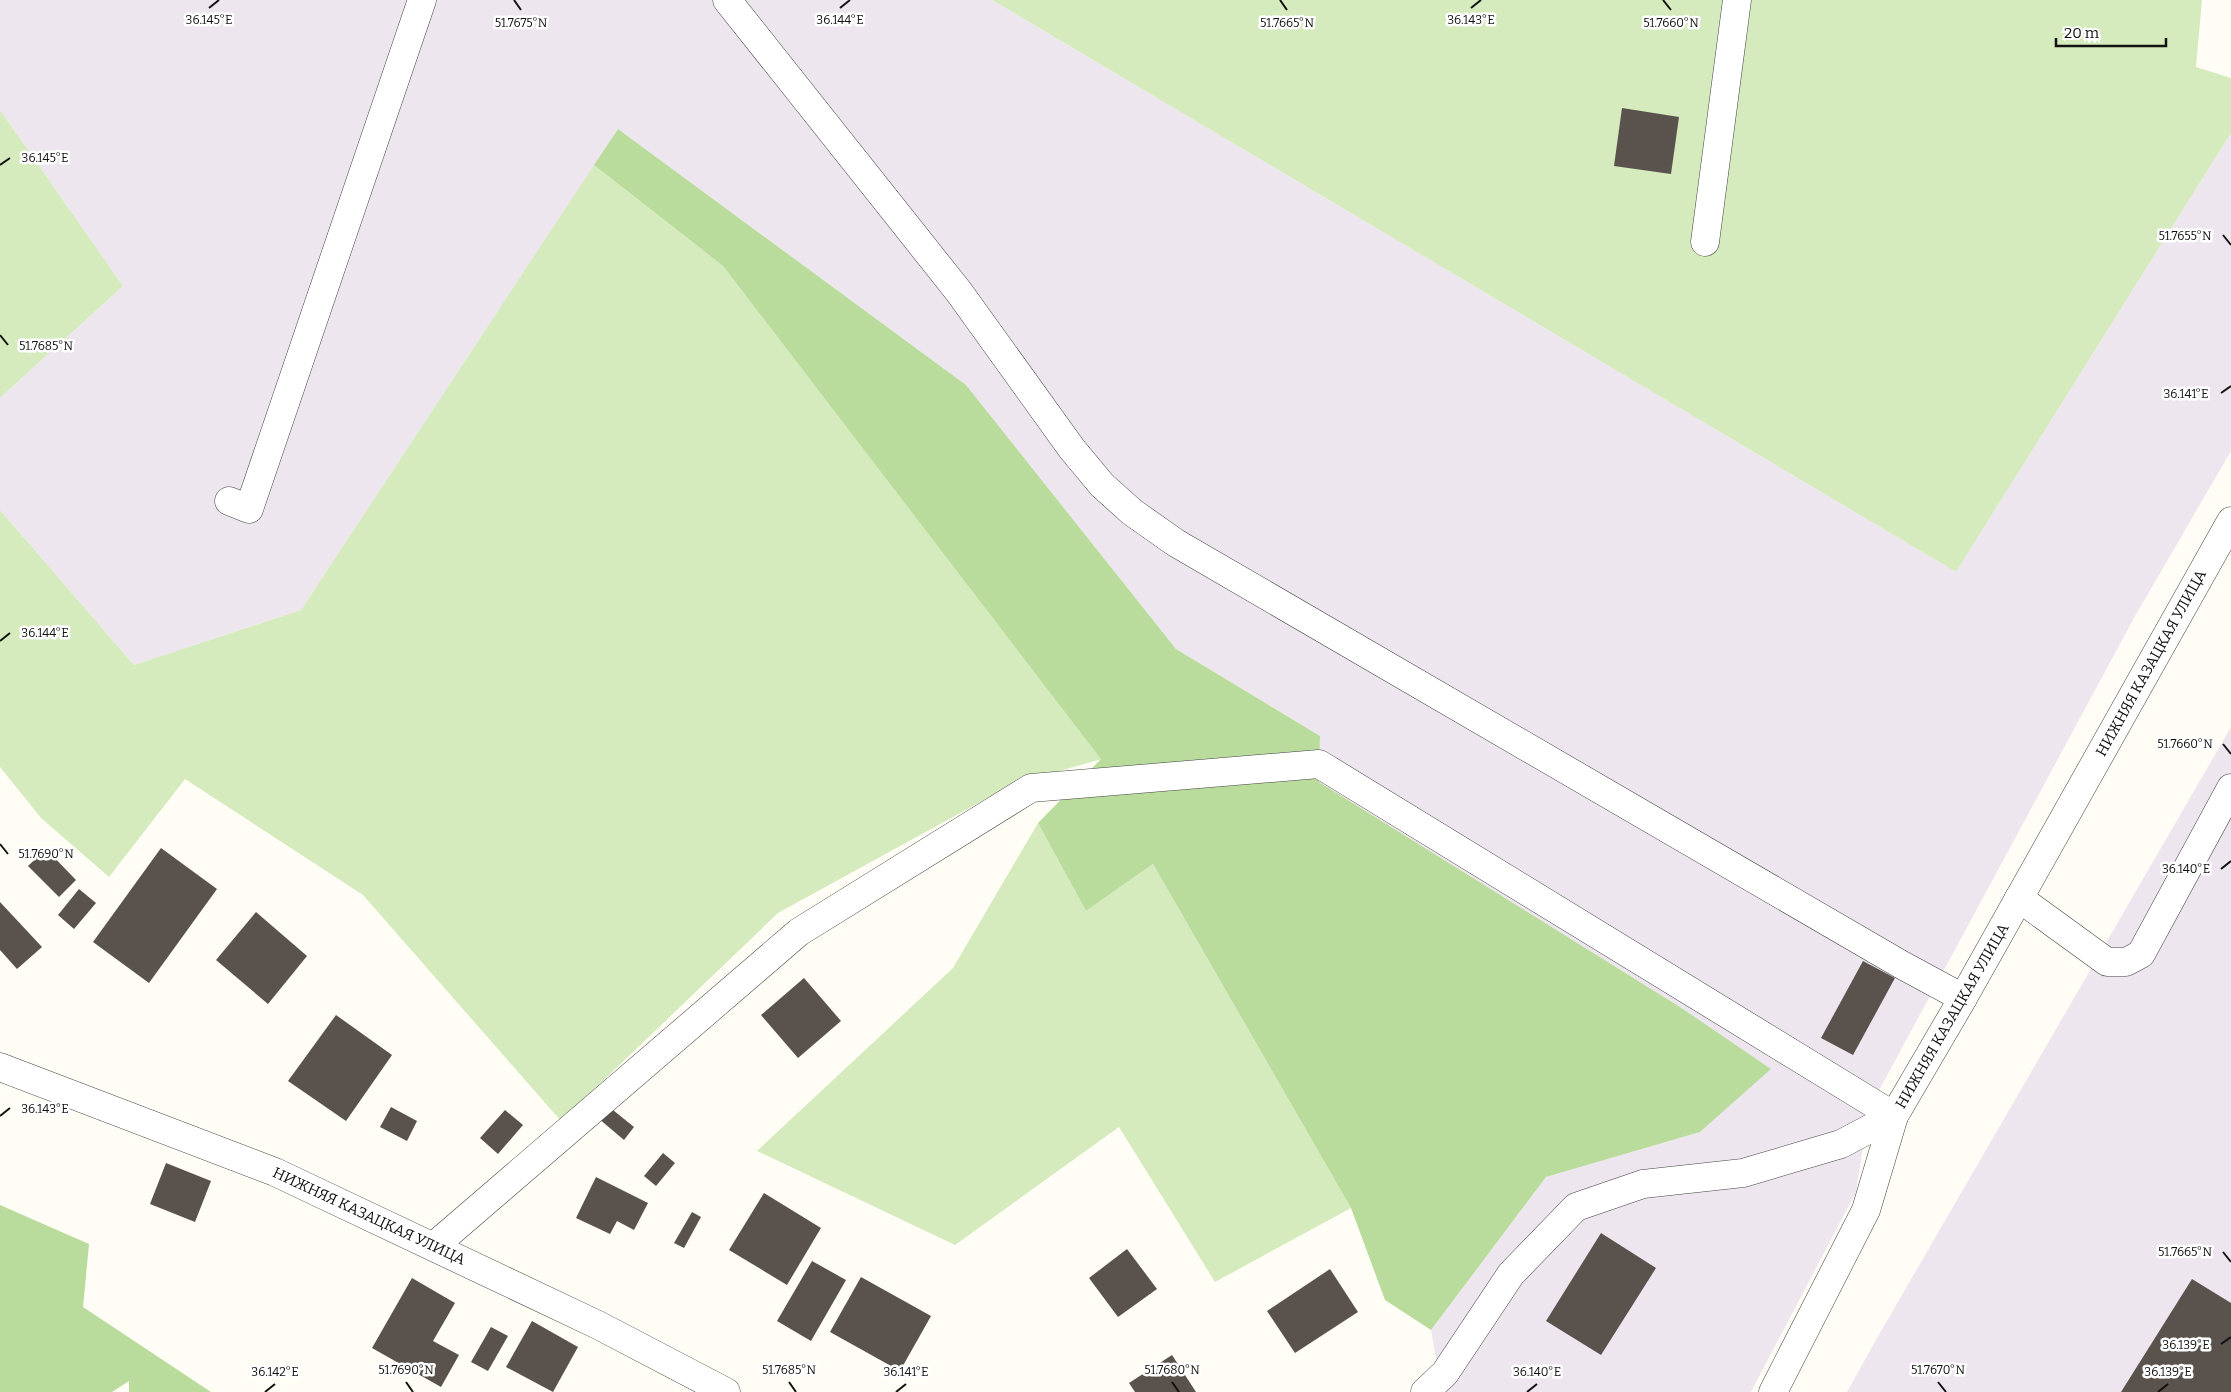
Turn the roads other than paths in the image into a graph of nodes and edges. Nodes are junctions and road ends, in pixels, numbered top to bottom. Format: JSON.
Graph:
{"nodes":[{"id":1,"x":422,"y":0,"type":"edge"},
{"id":2,"x":727,"y":0,"type":"edge"},
{"id":3,"x":1738,"y":0,"type":"edge"},
{"id":4,"x":1705,"y":242,"type":"dead end"},
{"id":5,"x":229,"y":501,"type":"dead end"},
{"id":6,"x":2231,"y":521,"type":"edge"},
{"id":7,"x":2231,"y":788,"type":"edge"},
{"id":8,"x":2019,"y":898,"type":"junction"},
{"id":9,"x":1963,"y":998,"type":"junction"},
{"id":10,"x":0,"y":1067,"type":"edge"},
{"id":11,"x":1894,"y":1116,"type":"junction"},
{"id":12,"x":434,"y":1246,"type":"junction"},
{"id":13,"x":726,"y":1392,"type":"edge"},
{"id":14,"x":1425,"y":1392,"type":"edge"},
{"id":15,"x":1773,"y":1392,"type":"edge"}],
"edges":[{"from":1,"to":5,"type":"street"},
{"from":2,"to":9,"type":"street"},
{"from":3,"to":4,"type":"street"},
{"from":6,"to":8,"type":"street","name":"НИЖНЯЯ КАЗАЦКАЯ УЛИЦА"},
{"from":7,"to":8,"type":"street"},
{"from":8,"to":9,"type":"street","name":"НИЖНЯЯ КАЗАЦКАЯ УЛИЦА"},
{"from":9,"to":11,"type":"street","name":"НИЖНЯЯ КАЗАЦКАЯ УЛИЦА"},
{"from":10,"to":12,"type":"street","name":"НИЖНЯЯ КАЗАЦКАЯ УЛИЦА"},
{"from":11,"to":12,"type":"street"},
{"from":11,"to":14,"type":"street","name":"НИЖНЯЯ КАЗАЦКАЯ УЛИЦА"},
{"from":11,"to":15,"type":"street"},
{"from":12,"to":13,"type":"street","name":"НИЖНЯЯ КАЗАЦКАЯ УЛИЦА"}]}
